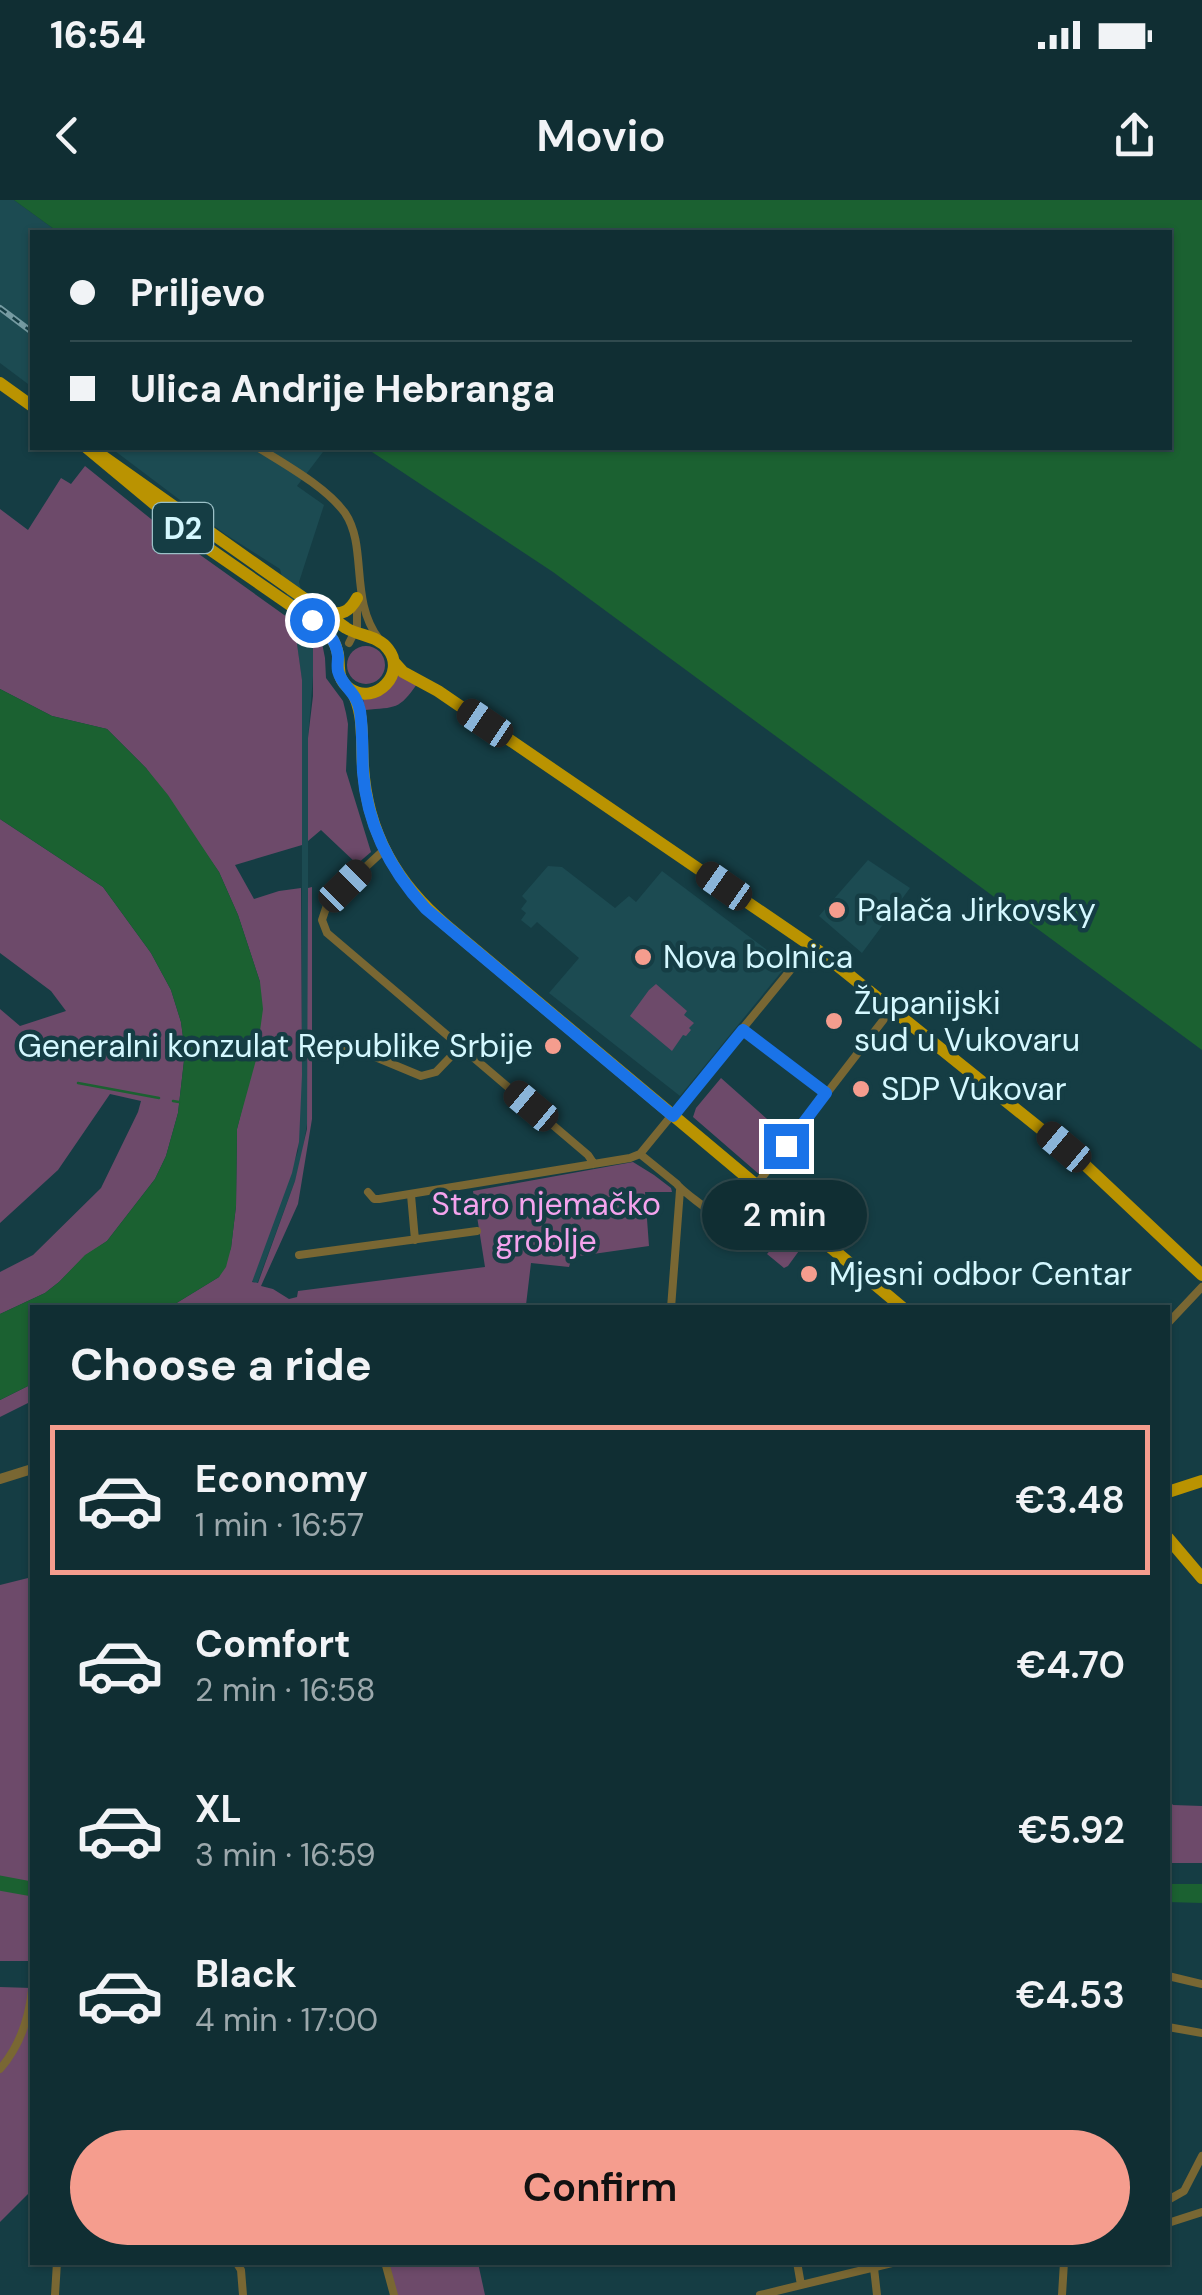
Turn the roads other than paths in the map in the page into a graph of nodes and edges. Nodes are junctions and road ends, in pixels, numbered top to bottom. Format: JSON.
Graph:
{"nodes":[{"id":1,"x":0,"y":383,"type":"edge"},
{"id":2,"x":30,"y":405,"type":"edge"},
{"id":3,"x":91,"y":450,"type":"edge"},
{"id":4,"x":92,"y":450,"type":"edge"},
{"id":5,"x":262,"y":450,"type":"edge"},
{"id":6,"x":359,"y":583,"type":"junction"},
{"id":7,"x":358,"y":598,"type":"junction"},
{"id":8,"x":318,"y":616,"type":"junction"},
{"id":9,"x":363,"y":639,"type":"junction"},
{"id":10,"x":338,"y":659,"type":"junction"},
{"id":11,"x":394,"y":662,"type":"junction"},
{"id":12,"x":352,"y":690,"type":"junction"},
{"id":13,"x":384,"y":850,"type":"junction"},
{"id":14,"x":810,"y":945,"type":"junction"},
{"id":15,"x":890,"y":1010,"type":"junction"},
{"id":16,"x":743,"y":1030,"type":"junction"},
{"id":17,"x":313,"y":1044,"type":"dead end"},
{"id":18,"x":460,"y":1047,"type":"junction"},
{"id":19,"x":826,"y":1093,"type":"junction"},
{"id":20,"x":673,"y":1116,"type":"junction"},
{"id":21,"x":640,"y":1154,"type":"junction"},
{"id":22,"x":594,"y":1164,"type":"junction"},
{"id":23,"x":756,"y":1186,"type":"junction"},
{"id":24,"x":680,"y":1190,"type":"junction"},
{"id":25,"x":368,"y":1192,"type":"dead end"},
{"id":26,"x":411,"y":1195,"type":"junction"},
{"id":27,"x":477,"y":1231,"type":"dead end"},
{"id":28,"x":415,"y":1240,"type":"junction"},
{"id":29,"x":299,"y":1254,"type":"dead end"},
{"id":30,"x":1202,"y":1275,"type":"edge"},
{"id":31,"x":1202,"y":1288,"type":"edge"},
{"id":32,"x":671,"y":1305,"type":"edge"},
{"id":33,"x":898,"y":1305,"type":"edge"},
{"id":34,"x":1170,"y":1321,"type":"edge"},
{"id":35,"x":30,"y":1470,"type":"edge"},
{"id":36,"x":0,"y":1479,"type":"edge"},
{"id":37,"x":1202,"y":1481,"type":"edge"},
{"id":38,"x":1170,"y":1491,"type":"edge"},
{"id":39,"x":1170,"y":1540,"type":"edge"},
{"id":40,"x":1202,"y":1578,"type":"edge"},
{"id":41,"x":1170,"y":1976,"type":"edge"},
{"id":42,"x":1202,"y":1984,"type":"edge"},
{"id":43,"x":30,"y":2007,"type":"edge"},
{"id":44,"x":1170,"y":2027,"type":"edge"},
{"id":45,"x":1202,"y":2033,"type":"edge"},
{"id":46,"x":0,"y":2070,"type":"edge"},
{"id":47,"x":1202,"y":2156,"type":"edge"},
{"id":48,"x":1170,"y":2199,"type":"edge"},
{"id":49,"x":1202,"y":2212,"type":"edge"},
{"id":50,"x":1170,"y":2222,"type":"edge"},
{"id":51,"x":57,"y":2265,"type":"edge"},
{"id":52,"x":238,"y":2265,"type":"edge"},
{"id":53,"x":386,"y":2265,"type":"edge"},
{"id":54,"x":798,"y":2265,"type":"edge"},
{"id":55,"x":885,"y":2265,"type":"edge"},
{"id":56,"x":1064,"y":2265,"type":"edge"},
{"id":57,"x":874,"y":2268,"type":"junction"},
{"id":58,"x":801,"y":2285,"type":"junction"},
{"id":59,"x":786,"y":2292,"type":"edge"},
{"id":60,"x":55,"y":2295,"type":"edge"},
{"id":61,"x":243,"y":2295,"type":"edge"},
{"id":62,"x":394,"y":2295,"type":"edge"},
{"id":63,"x":760,"y":2295,"type":"edge"},
{"id":64,"x":877,"y":2295,"type":"edge"},
{"id":65,"x":1062,"y":2295,"type":"edge"}],
"edges":[{"from":1,"to":2,"type":"main road"},
{"from":3,"to":8,"type":"main road","number":"D2"},
{"from":4,"to":8,"type":"main road","number":"D2"},
{"from":5,"to":6,"type":"street"},
{"from":6,"to":7,"type":"street"},
{"from":6,"to":9,"type":"street"},
{"from":7,"to":8,"type":"main road"},
{"from":7,"to":9,"type":"street"},
{"from":8,"to":9,"type":"main road","number":"D2"},
{"from":8,"to":10,"type":"main road","number":"D2"},
{"from":9,"to":10,"type":"main road"},
{"from":9,"to":11,"type":"main road","number":"D2"},
{"from":10,"to":12,"type":"main road","number":"D2"},
{"from":11,"to":12,"type":"main road"},
{"from":11,"to":14,"type":"main road","number":"D2"},
{"from":12,"to":13,"type":"main road","number":"D2"},
{"from":13,"to":18,"type":"street"},
{"from":13,"to":20,"type":"main road","number":"D2"},
{"from":14,"to":15,"type":"main road","number":"D2"},
{"from":14,"to":16,"type":"street"},
{"from":15,"to":19,"type":"street"},
{"from":15,"to":30,"type":"main road","number":"D2"},
{"from":16,"to":19,"type":"street"},
{"from":16,"to":20,"type":"street"},
{"from":17,"to":18,"type":"street"},
{"from":18,"to":22,"type":"street"},
{"from":19,"to":23,"type":"street"},
{"from":20,"to":21,"type":"street"},
{"from":20,"to":23,"type":"main road","number":"D2"},
{"from":21,"to":22,"type":"street"},
{"from":21,"to":24,"type":"street"},
{"from":22,"to":26,"type":"street"},
{"from":23,"to":24,"type":"street"},
{"from":23,"to":33,"type":"main road","number":"D2"},
{"from":24,"to":32,"type":"street"},
{"from":25,"to":26,"type":"street"},
{"from":26,"to":28,"type":"street"},
{"from":27,"to":28,"type":"street"},
{"from":28,"to":29,"type":"street"},
{"from":31,"to":34,"type":"street"},
{"from":35,"to":36,"type":"street"},
{"from":37,"to":38,"type":"main road"},
{"from":39,"to":40,"type":"main road"},
{"from":41,"to":42,"type":"street"},
{"from":43,"to":46,"type":"street"},
{"from":44,"to":45,"type":"street"},
{"from":47,"to":48,"type":"street"},
{"from":49,"to":50,"type":"street"},
{"from":51,"to":60,"type":"street"},
{"from":52,"to":61,"type":"street"},
{"from":53,"to":62,"type":"street"},
{"from":54,"to":58,"type":"street"},
{"from":55,"to":57,"type":"street"},
{"from":56,"to":65,"type":"street"},
{"from":57,"to":58,"type":"street"},
{"from":57,"to":64,"type":"street"},
{"from":58,"to":59,"type":"street"},
{"from":59,"to":63,"type":"street"}]}
